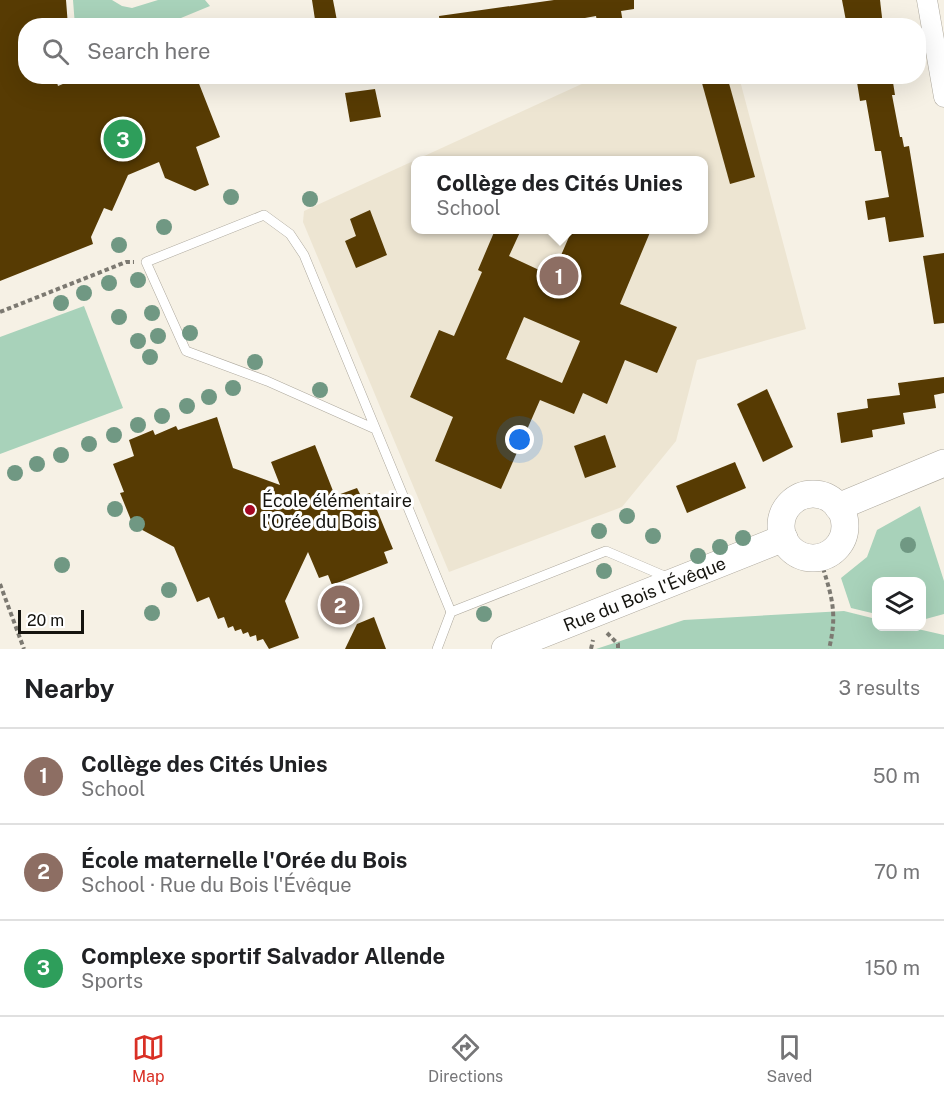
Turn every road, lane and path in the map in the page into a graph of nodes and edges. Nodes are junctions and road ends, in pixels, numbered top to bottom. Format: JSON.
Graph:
{"nodes":[{"id":1,"x":927,"y":0,"type":"edge"},
{"id":2,"x":944,"y":95,"type":"edge"},
{"id":3,"x":146,"y":262,"type":"junction"},
{"id":4,"x":0,"y":312,"type":"edge"},
{"id":5,"x":375,"y":429,"type":"junction"},
{"id":6,"x":944,"y":463,"type":"edge"},
{"id":7,"x":838,"y":507,"type":"junction"},
{"id":8,"x":784,"y":538,"type":"junction"},
{"id":9,"x":823,"y":568,"type":"dead end"},
{"id":10,"x":676,"y":582,"type":"junction"},
{"id":11,"x":0,"y":584,"type":"edge"},
{"id":12,"x":451,"y":612,"type":"junction"},
{"id":13,"x":603,"y":631,"type":"dead end"},
{"id":14,"x":24,"y":649,"type":"edge"},
{"id":15,"x":437,"y":649,"type":"edge"},
{"id":16,"x":505,"y":649,"type":"edge"},
{"id":17,"x":618,"y":649,"type":"edge"},
{"id":18,"x":829,"y":649,"type":"edge"}],
"edges":[{"from":1,"to":2,"type":"street"},
{"from":3,"to":4,"type":"path"},
{"from":3,"to":5,"type":"lane"},
{"from":3,"to":5,"type":"lane"},
{"from":5,"to":12,"type":"lane"},
{"from":6,"to":7,"type":"street"},
{"from":7,"to":8,"type":"street"},
{"from":7,"to":8,"type":"street"},
{"from":8,"to":10,"type":"street","name":"Rue du Bois l'Évêque"},
{"from":9,"to":18,"type":"path"},
{"from":10,"to":12,"type":"lane"},
{"from":10,"to":16,"type":"street","name":"Rue du Bois l'Évêque"},
{"from":11,"to":14,"type":"path"},
{"from":12,"to":15,"type":"lane"},
{"from":13,"to":17,"type":"path"}]}
